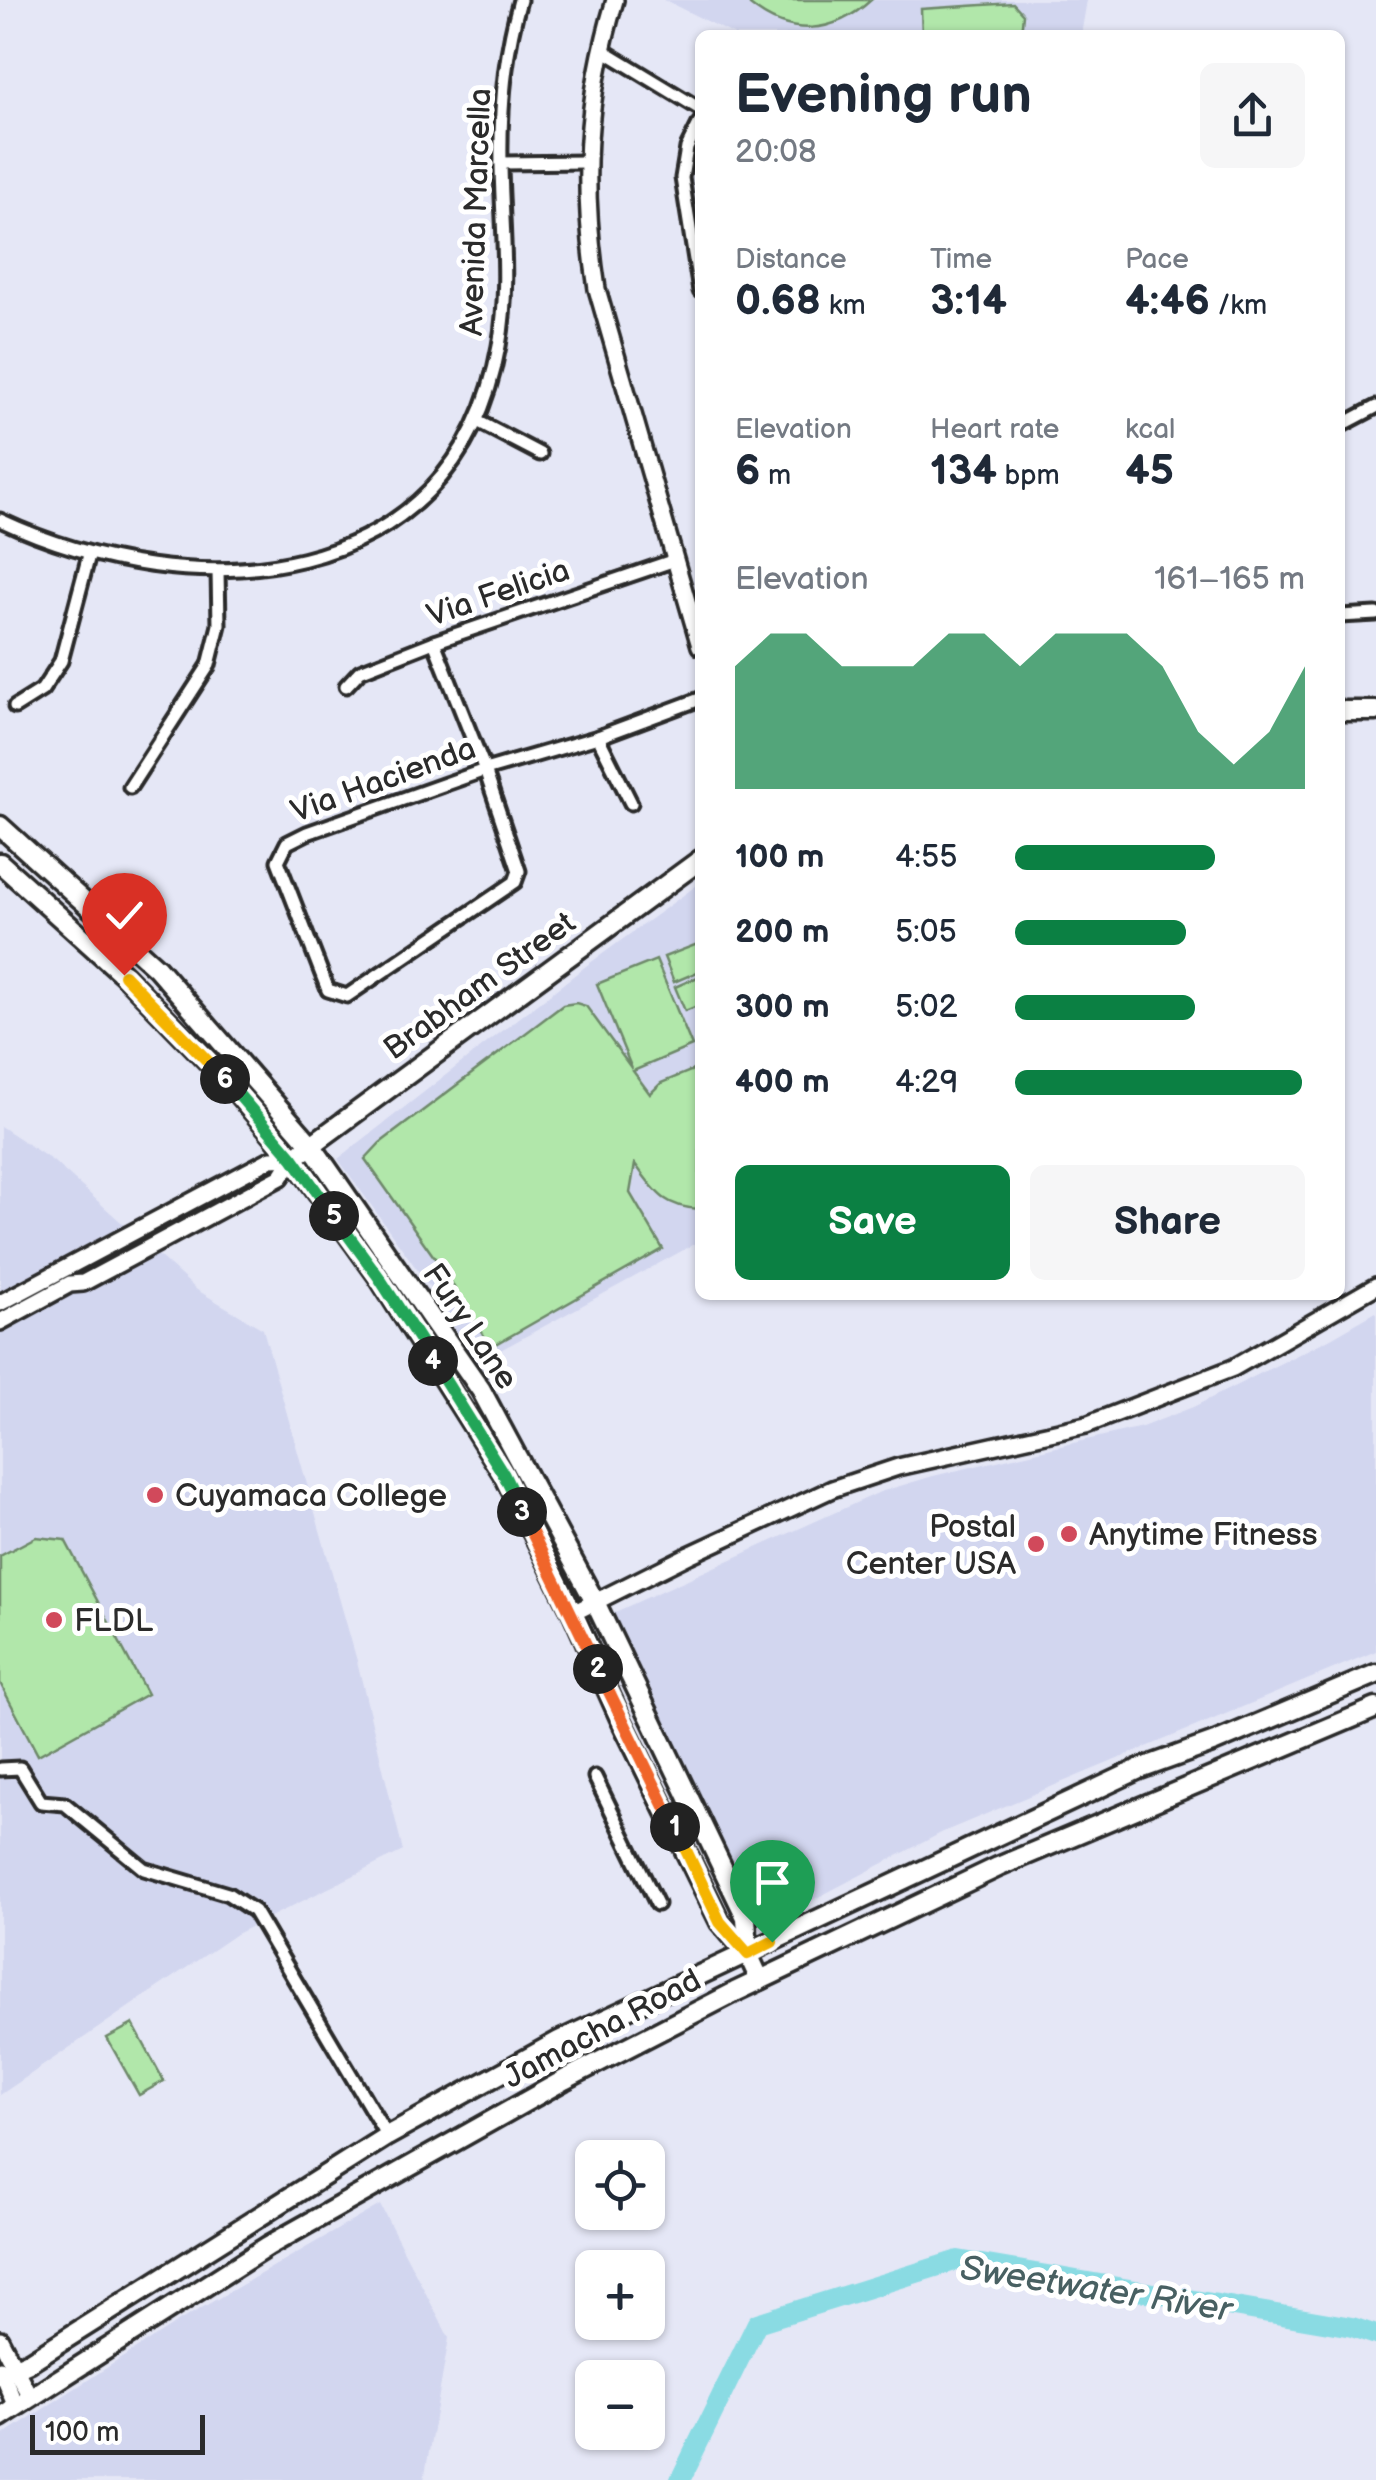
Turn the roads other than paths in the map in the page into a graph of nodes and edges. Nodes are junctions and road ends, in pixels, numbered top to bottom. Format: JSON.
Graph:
{"nodes":[{"id":1,"x":520,"y":0,"type":"edge"},
{"id":2,"x":616,"y":0,"type":"edge"},
{"id":3,"x":601,"y":49,"type":"junction"},
{"id":4,"x":695,"y":106,"type":"edge"},
{"id":5,"x":695,"y":131,"type":"edge"},
{"id":6,"x":586,"y":162,"type":"junction"},
{"id":7,"x":501,"y":163,"type":"junction"},
{"id":8,"x":695,"y":260,"type":"edge"},
{"id":9,"x":1376,"y":407,"type":"edge"},
{"id":10,"x":477,"y":421,"type":"junction"},
{"id":11,"x":1345,"y":423,"type":"edge"},
{"id":12,"x":540,"y":454,"type":"dead end"},
{"id":13,"x":0,"y":520,"type":"edge"},
{"id":14,"x":89,"y":555,"type":"junction"},
{"id":15,"x":675,"y":560,"type":"junction"},
{"id":16,"x":218,"y":571,"type":"junction"},
{"id":17,"x":1376,"y":614,"type":"edge"},
{"id":18,"x":1345,"y":616,"type":"edge"},
{"id":19,"x":695,"y":629,"type":"edge"},
{"id":20,"x":434,"y":642,"type":"junction"},
{"id":21,"x":346,"y":686,"type":"dead end"},
{"id":22,"x":695,"y":701,"type":"edge"},
{"id":23,"x":15,"y":706,"type":"dead end"},
{"id":24,"x":1345,"y":711,"type":"edge"},
{"id":25,"x":1376,"y":712,"type":"edge"},
{"id":26,"x":598,"y":736,"type":"junction"},
{"id":27,"x":484,"y":770,"type":"junction"},
{"id":28,"x":130,"y":788,"type":"dead end"},
{"id":29,"x":630,"y":803,"type":"dead end"},
{"id":30,"x":0,"y":826,"type":"edge"},
{"id":31,"x":0,"y":863,"type":"edge"},
{"id":32,"x":695,"y":864,"type":"edge"},
{"id":33,"x":311,"y":1146,"type":"junction"},
{"id":34,"x":293,"y":1158,"type":"junction"},
{"id":35,"x":1376,"y":1286,"type":"edge"},
{"id":36,"x":0,"y":1303,"type":"edge"},
{"id":37,"x":0,"y":1322,"type":"edge"},
{"id":38,"x":595,"y":1602,"type":"junction"},
{"id":39,"x":573,"y":1613,"type":"junction"},
{"id":40,"x":1376,"y":1674,"type":"edge"},
{"id":41,"x":1376,"y":1708,"type":"edge"},
{"id":42,"x":0,"y":1769,"type":"edge"},
{"id":43,"x":595,"y":1776,"type":"dead end"},
{"id":44,"x":657,"y":1904,"type":"dead end"},
{"id":45,"x":748,"y":1954,"type":"junction"},
{"id":46,"x":760,"y":1980,"type":"junction"},
{"id":47,"x":387,"y":2136,"type":"junction"},
{"id":48,"x":0,"y":2339,"type":"edge"},
{"id":49,"x":5,"y":2371,"type":"edge"},
{"id":50,"x":15,"y":2407,"type":"edge"}],
"edges":[{"from":1,"to":7,"type":"street","name":"Avenida Marcella"},
{"from":2,"to":3,"type":"street"},
{"from":3,"to":4,"type":"street"},
{"from":3,"to":6,"type":"street"},
{"from":5,"to":8,"type":"street"},
{"from":6,"to":7,"type":"street"},
{"from":6,"to":15,"type":"street"},
{"from":7,"to":10,"type":"street","name":"Avenida Marcella"},
{"from":9,"to":11,"type":"street"},
{"from":10,"to":12,"type":"street"},
{"from":10,"to":16,"type":"street","name":"Avenida Marcella"},
{"from":13,"to":14,"type":"street","name":"Avenida Marcella"},
{"from":14,"to":16,"type":"street","name":"Avenida Marcella"},
{"from":14,"to":23,"type":"street"},
{"from":15,"to":19,"type":"street"},
{"from":15,"to":20,"type":"street","name":"Via Felicia"},
{"from":16,"to":28,"type":"street"},
{"from":17,"to":18,"type":"street"},
{"from":20,"to":21,"type":"street","name":"Via Felicia"},
{"from":20,"to":27,"type":"street"},
{"from":22,"to":26,"type":"street","name":"Via Hacienda"},
{"from":24,"to":25,"type":"main road"},
{"from":26,"to":27,"type":"street","name":"Via Hacienda"},
{"from":26,"to":29,"type":"street"},
{"from":27,"to":27,"type":"street","name":"Via Hacienda"},
{"from":30,"to":33,"type":"main road","name":"Fury Lane"},
{"from":31,"to":34,"type":"main road","name":"Fury Lane"},
{"from":32,"to":33,"type":"main road","name":"Brabham Street"},
{"from":33,"to":34,"type":"main road","name":"Brabham Street"},
{"from":33,"to":38,"type":"main road","name":"Fury Lane"},
{"from":34,"to":36,"type":"street"},
{"from":34,"to":37,"type":"street"},
{"from":34,"to":39,"type":"main road","name":"Fury Lane"},
{"from":35,"to":38,"type":"street"},
{"from":38,"to":39,"type":"street"},
{"from":38,"to":45,"type":"main road","name":"Fury Lane"},
{"from":39,"to":45,"type":"main road","name":"Fury Lane"},
{"from":40,"to":45,"type":"main road","name":"Jamacha Road"},
{"from":41,"to":46,"type":"main road","name":"Jamacha Road"},
{"from":42,"to":47,"type":"street"},
{"from":43,"to":44,"type":"street"},
{"from":45,"to":46,"type":"main road","name":"Fury Lane"},
{"from":45,"to":47,"type":"main road","name":"Jamacha Road"},
{"from":46,"to":50,"type":"main road","name":"Jamacha Road"},
{"from":47,"to":49,"type":"main road","name":"Jamacha Road"},
{"from":48,"to":49,"type":"street"},
{"from":49,"to":50,"type":"street"}]}
